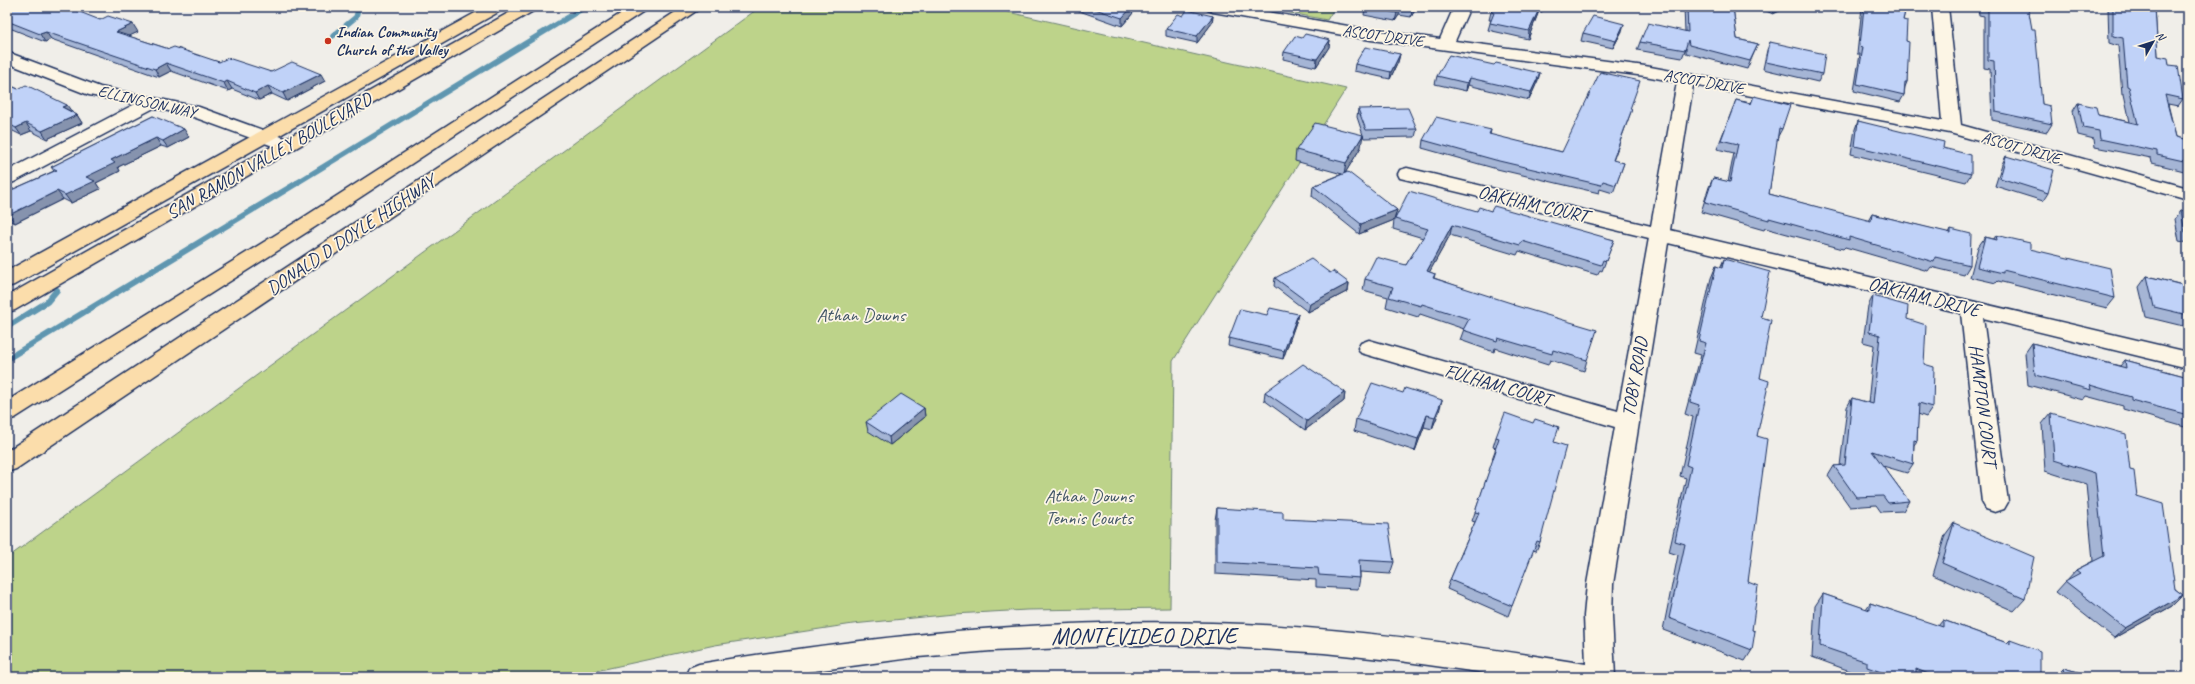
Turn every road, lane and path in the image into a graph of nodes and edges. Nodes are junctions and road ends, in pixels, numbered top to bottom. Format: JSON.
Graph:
{"nodes":[{"id":1,"x":496,"y":7,"type":"edge"},
{"id":2,"x":530,"y":7,"type":"edge"},
{"id":3,"x":642,"y":7,"type":"edge"},
{"id":4,"x":694,"y":7,"type":"edge"},
{"id":5,"x":1213,"y":7,"type":"edge"},
{"id":6,"x":1462,"y":7,"type":"edge"},
{"id":7,"x":1940,"y":7,"type":"edge"},
{"id":8,"x":1445,"y":44,"type":"junction"},
{"id":9,"x":7,"y":57,"type":"edge"},
{"id":10,"x":1686,"y":78,"type":"junction"},
{"id":11,"x":150,"y":103,"type":"junction"},
{"id":12,"x":1952,"y":128,"type":"junction"},
{"id":13,"x":264,"y":137,"type":"junction"},
{"id":14,"x":287,"y":145,"type":"junction"},
{"id":15,"x":1407,"y":174,"type":"dead end"},
{"id":16,"x":7,"y":178,"type":"edge"},
{"id":17,"x":2188,"y":194,"type":"edge"},
{"id":18,"x":1660,"y":234,"type":"junction"},
{"id":19,"x":7,"y":280,"type":"edge"},
{"id":20,"x":7,"y":305,"type":"edge"},
{"id":21,"x":1971,"y":309,"type":"junction"},
{"id":22,"x":1369,"y":348,"type":"dead end"},
{"id":23,"x":2188,"y":360,"type":"edge"},
{"id":24,"x":7,"y":412,"type":"edge"},
{"id":25,"x":1628,"y":422,"type":"junction"},
{"id":26,"x":7,"y":463,"type":"edge"},
{"id":27,"x":1995,"y":502,"type":"dead end"},
{"id":28,"x":699,"y":677,"type":"edge"},
{"id":29,"x":1590,"y":677,"type":"edge"},
{"id":30,"x":1600,"y":677,"type":"edge"}],
"edges":[{"from":1,"to":13,"type":"main road","name":"SAN RAMON VALLEY BOULEVARD"},
{"from":2,"to":14,"type":"main road","name":"SAN RAMON VALLEY BOULEVARD"},
{"from":3,"to":24,"type":"main road","name":"DONALD D DOYLE HIGHWAY"},
{"from":4,"to":26,"type":"main road","name":"DONALD D DOYLE HIGHWAY"},
{"from":5,"to":8,"type":"street","name":"ASCOT DRIVE"},
{"from":6,"to":8,"type":"street"},
{"from":7,"to":12,"type":"street"},
{"from":8,"to":10,"type":"street","name":"ASCOT DRIVE"},
{"from":9,"to":11,"type":"street","name":"ELLINGSON WAY"},
{"from":10,"to":12,"type":"street","name":"ASCOT DRIVE"},
{"from":10,"to":18,"type":"street","name":"TOBY ROAD"},
{"from":11,"to":13,"type":"street","name":"ELLINGSON WAY"},
{"from":11,"to":16,"type":"street"},
{"from":12,"to":17,"type":"street","name":"ASCOT DRIVE"},
{"from":13,"to":14,"type":"street","name":"ELLINGSON WAY"},
{"from":13,"to":19,"type":"main road","name":"SAN RAMON VALLEY BOULEVARD"},
{"from":14,"to":20,"type":"main road","name":"SAN RAMON VALLEY BOULEVARD"},
{"from":15,"to":18,"type":"street","name":"OAKHAM COURT"},
{"from":18,"to":21,"type":"street","name":"OAKHAM DRIVE"},
{"from":18,"to":25,"type":"street","name":"TOBY ROAD"},
{"from":21,"to":23,"type":"street","name":"OAKHAM DRIVE"},
{"from":21,"to":27,"type":"street","name":"HAMPTON COURT"},
{"from":22,"to":25,"type":"street","name":"FULHAM COURT"},
{"from":25,"to":30,"type":"street","name":"TOBY ROAD"},
{"from":28,"to":29,"type":"street","name":"MONTEVIDEO DRIVE"}]}
